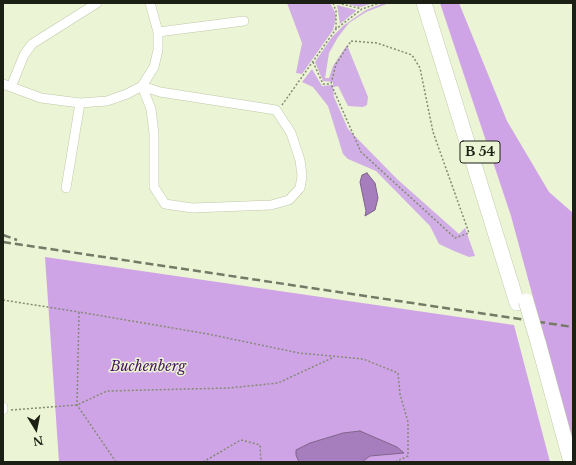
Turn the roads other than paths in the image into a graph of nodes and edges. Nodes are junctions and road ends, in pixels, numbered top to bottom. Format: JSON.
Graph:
{"nodes":[{"id":1,"x":97,"y":3,"type":"edge"},
{"id":2,"x":150,"y":3,"type":"edge"},
{"id":3,"x":424,"y":3,"type":"edge"},
{"id":4,"x":433,"y":3,"type":"edge"},
{"id":5,"x":244,"y":21,"type":"dead end"},
{"id":6,"x":158,"y":32,"type":"junction"},
{"id":7,"x":7,"y":86,"type":"edge"},
{"id":8,"x":142,"y":86,"type":"junction"},
{"id":9,"x":80,"y":103,"type":"junction"},
{"id":10,"x":66,"y":188,"type":"dead end"},
{"id":11,"x":522,"y":302,"type":"junction"},
{"id":12,"x":534,"y":343,"type":"junction"},
{"id":13,"x":561,"y":462,"type":"edge"},
{"id":14,"x":571,"y":462,"type":"edge"}],
"edges":[{"from":1,"to":7,"type":"street"},
{"from":2,"to":6,"type":"street"},
{"from":3,"to":11,"type":"highway","number":"B 54"},
{"from":4,"to":11,"type":"highway","number":"B 54"},
{"from":5,"to":6,"type":"street"},
{"from":6,"to":8,"type":"street"},
{"from":7,"to":9,"type":"street"},
{"from":8,"to":8,"type":"street"},
{"from":8,"to":9,"type":"street"},
{"from":9,"to":10,"type":"street"},
{"from":11,"to":12,"type":"highway","number":"B 54","bridge":true},
{"from":12,"to":13,"type":"highway","number":"B 54"},
{"from":12,"to":14,"type":"highway","number":"B 54"}]}
